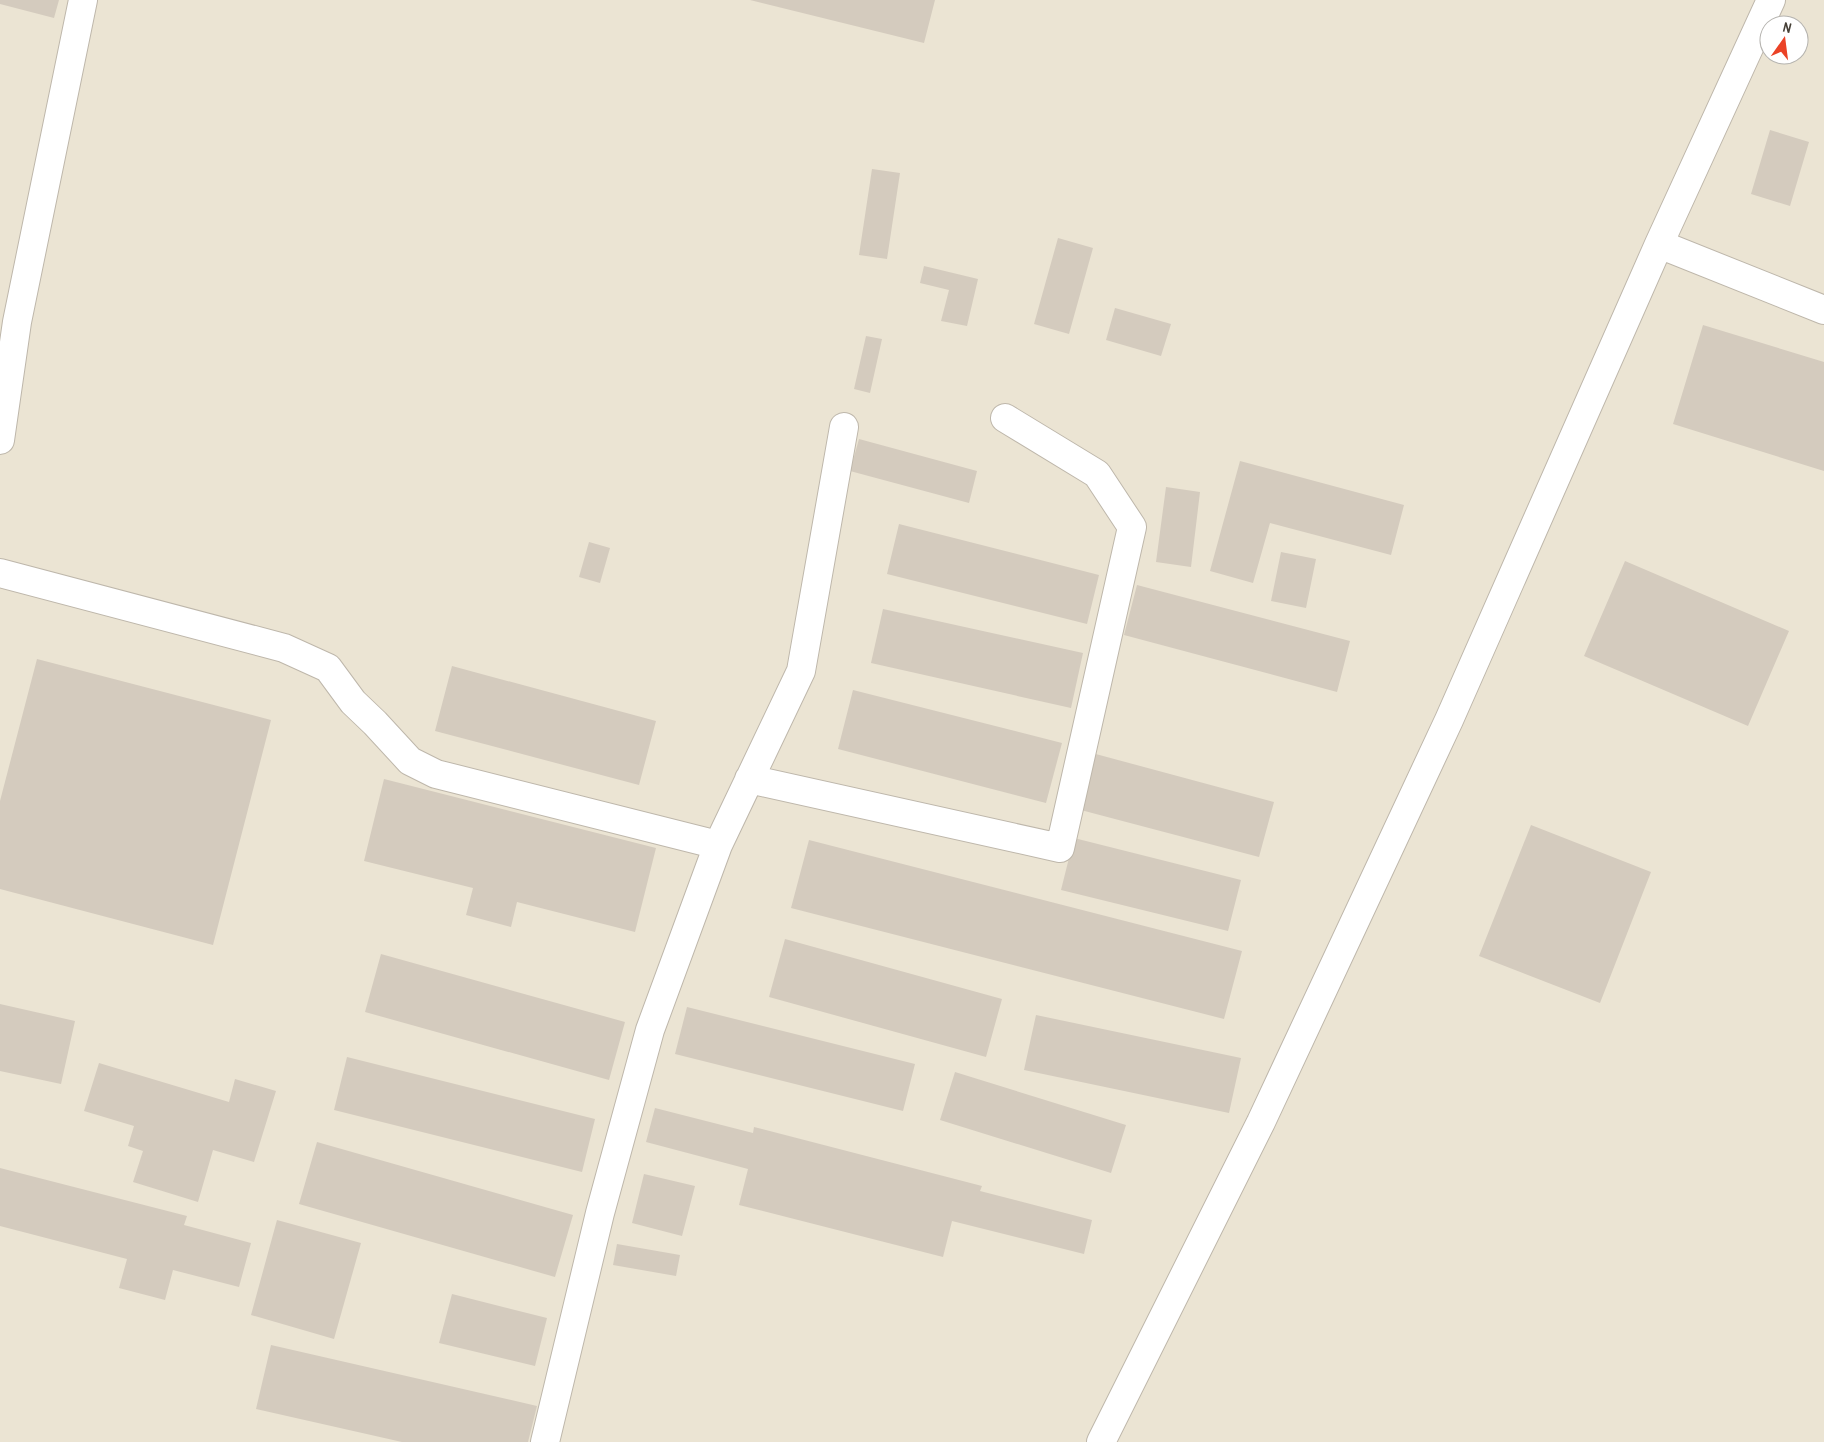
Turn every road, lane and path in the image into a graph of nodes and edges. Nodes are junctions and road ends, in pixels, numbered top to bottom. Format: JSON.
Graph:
{"nodes":[{"id":1,"x":83,"y":0,"type":"edge"},
{"id":2,"x":1771,"y":0,"type":"edge"},
{"id":3,"x":1659,"y":244,"type":"junction"},
{"id":4,"x":1824,"y":310,"type":"edge"},
{"id":5,"x":1006,"y":418,"type":"dead end"},
{"id":6,"x":844,"y":427,"type":"dead end"},
{"id":7,"x":0,"y":440,"type":"edge"},
{"id":8,"x":0,"y":573,"type":"edge"},
{"id":9,"x":749,"y":779,"type":"junction"},
{"id":10,"x":718,"y":845,"type":"junction"},
{"id":11,"x":545,"y":1442,"type":"edge"},
{"id":12,"x":1101,"y":1442,"type":"edge"}],
"edges":[{"from":1,"to":7,"type":"street"},
{"from":2,"to":3,"type":"street"},
{"from":3,"to":4,"type":"street"},
{"from":3,"to":12,"type":"street"},
{"from":5,"to":9,"type":"street"},
{"from":6,"to":9,"type":"street"},
{"from":8,"to":10,"type":"street"},
{"from":9,"to":10,"type":"street"},
{"from":10,"to":11,"type":"street"}]}
